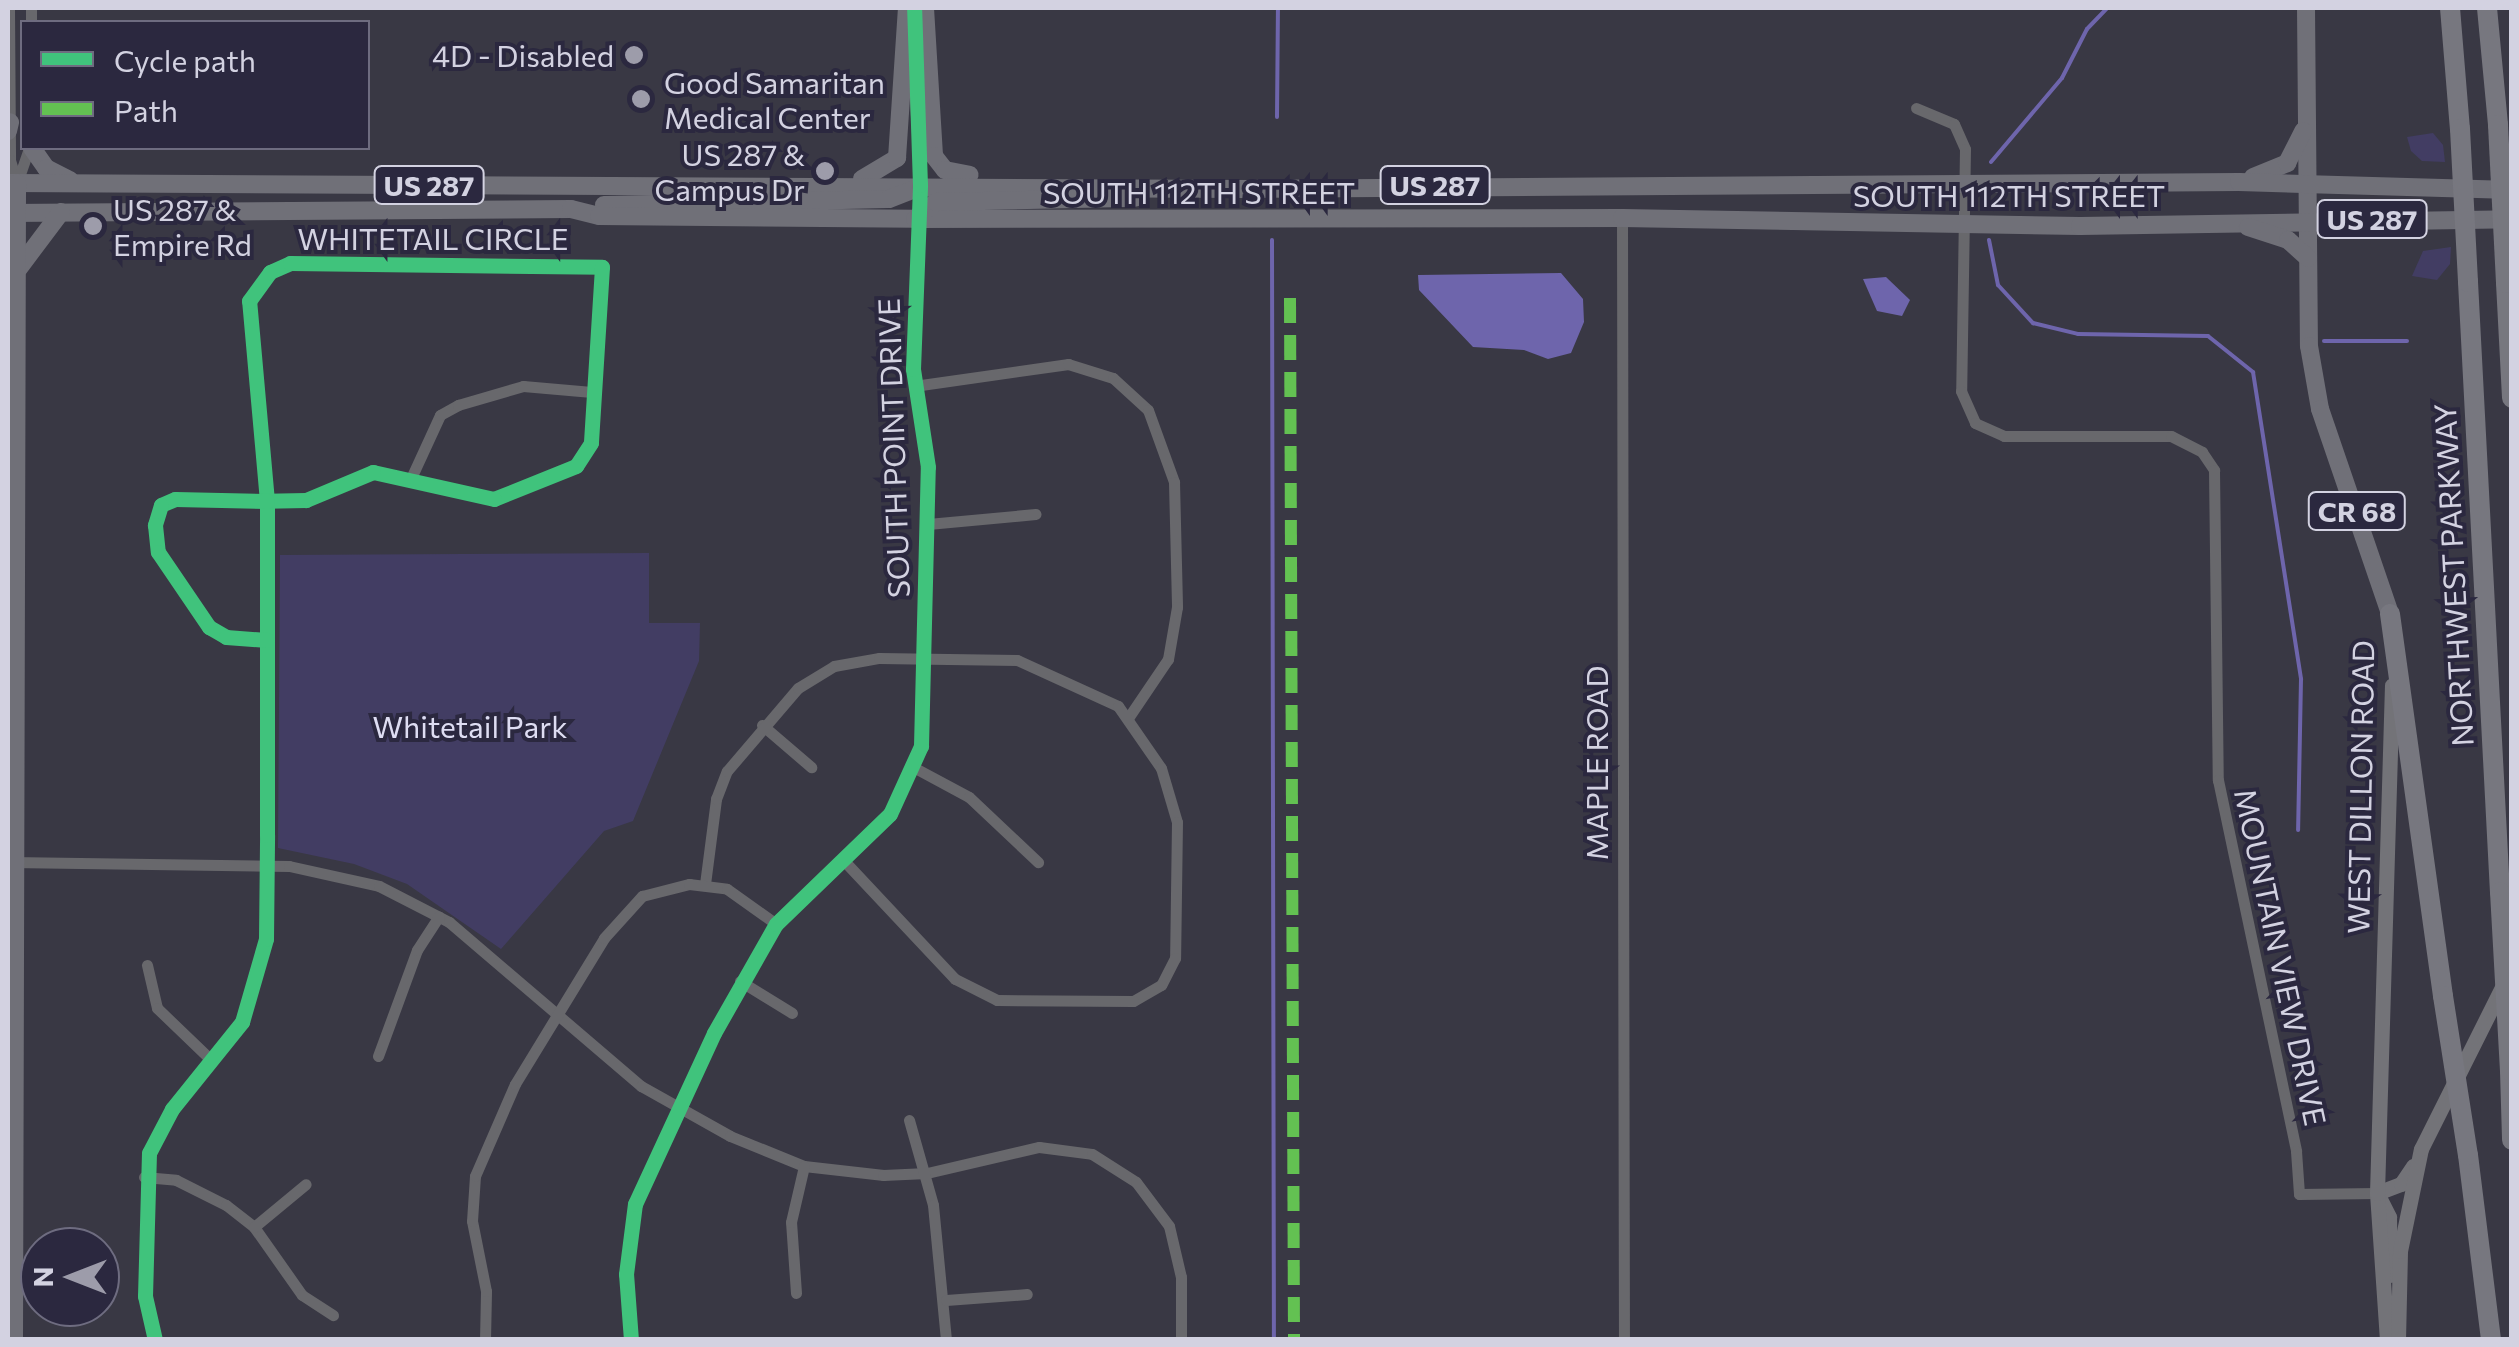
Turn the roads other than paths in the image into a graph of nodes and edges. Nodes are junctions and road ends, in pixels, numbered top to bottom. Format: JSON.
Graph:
{"nodes":[{"id":1,"x":9,"y":8,"type":"edge"},
{"id":2,"x":911,"y":8,"type":"edge"},
{"id":3,"x":925,"y":8,"type":"edge"},
{"id":4,"x":2306,"y":8,"type":"edge"},
{"id":5,"x":2450,"y":8,"type":"edge"},
{"id":6,"x":2487,"y":8,"type":"edge"},
{"id":7,"x":1916,"y":108,"type":"dead end"},
{"id":8,"x":2307,"y":116,"type":"junction"},
{"id":9,"x":8,"y":127,"type":"edge"},
{"id":10,"x":30,"y":150,"type":"edge"},
{"id":11,"x":32,"y":150,"type":"edge"},
{"id":12,"x":2238,"y":182,"type":"junction"},
{"id":13,"x":12,"y":183,"type":"edge"},
{"id":14,"x":80,"y":184,"type":"junction"},
{"id":15,"x":2306,"y":184,"type":"junction"},
{"id":16,"x":840,"y":185,"type":"junction"},
{"id":17,"x":920,"y":185,"type":"junction"},
{"id":18,"x":1966,"y":185,"type":"junction"},
{"id":19,"x":1622,"y":186,"type":"junction"},
{"id":20,"x":1248,"y":189,"type":"junction"},
{"id":21,"x":2512,"y":190,"type":"edge"},
{"id":22,"x":572,"y":210,"type":"junction"},
{"id":23,"x":60,"y":212,"type":"junction"},
{"id":24,"x":12,"y":213,"type":"edge"},
{"id":25,"x":1622,"y":218,"type":"junction"},
{"id":26,"x":914,"y":219,"type":"junction"},
{"id":27,"x":2512,"y":219,"type":"edge"},
{"id":28,"x":2307,"y":220,"type":"junction"},
{"id":29,"x":2233,"y":223,"type":"junction"},
{"id":30,"x":1964,"y":225,"type":"junction"},
{"id":31,"x":2308,"y":258,"type":"junction"},
{"id":32,"x":16,"y":273,"type":"junction"},
{"id":33,"x":914,"y":386,"type":"junction"},
{"id":34,"x":592,"y":392,"type":"junction"},
{"id":35,"x":2512,"y":398,"type":"edge"},
{"id":36,"x":412,"y":476,"type":"junction"},
{"id":37,"x":267,"y":501,"type":"junction"},
{"id":38,"x":1036,"y":514,"type":"dead end"},
{"id":39,"x":928,"y":524,"type":"junction"},
{"id":40,"x":2390,"y":614,"type":"junction"},
{"id":41,"x":266,"y":640,"type":"junction"},
{"id":42,"x":926,"y":656,"type":"junction"},
{"id":43,"x":1128,"y":718,"type":"junction"},
{"id":44,"x":762,"y":724,"type":"junction"},
{"id":45,"x":810,"y":767,"type":"dead end"},
{"id":46,"x":915,"y":768,"type":"junction"},
{"id":47,"x":11,"y":862,"type":"edge"},
{"id":48,"x":845,"y":862,"type":"junction"},
{"id":49,"x":1038,"y":862,"type":"dead end"},
{"id":50,"x":266,"y":864,"type":"junction"},
{"id":51,"x":705,"y":884,"type":"junction"},
{"id":52,"x":439,"y":916,"type":"junction"},
{"id":53,"x":776,"y":924,"type":"junction"},
{"id":54,"x":147,"y":965,"type":"dead end"},
{"id":55,"x":2512,"y":970,"type":"edge"},
{"id":56,"x":740,"y":981,"type":"junction"},
{"id":57,"x":792,"y":1012,"type":"dead end"},
{"id":58,"x":554,"y":1018,"type":"junction"},
{"id":59,"x":378,"y":1056,"type":"dead end"},
{"id":60,"x":210,"y":1060,"type":"junction"},
{"id":61,"x":2510,"y":1071,"type":"edge"},
{"id":62,"x":678,"y":1108,"type":"junction"},
{"id":63,"x":909,"y":1120,"type":"dead end"},
{"id":64,"x":2512,"y":1140,"type":"edge"},
{"id":65,"x":2421,"y":1149,"type":"junction"},
{"id":66,"x":804,"y":1166,"type":"junction"},
{"id":67,"x":926,"y":1173,"type":"junction"},
{"id":68,"x":144,"y":1178,"type":"junction"},
{"id":69,"x":306,"y":1184,"type":"dead end"},
{"id":70,"x":2377,"y":1193,"type":"junction"},
{"id":71,"x":254,"y":1228,"type":"junction"},
{"id":72,"x":796,"y":1293,"type":"dead end"},
{"id":73,"x":1027,"y":1294,"type":"dead end"},
{"id":74,"x":946,"y":1300,"type":"junction"},
{"id":75,"x":333,"y":1315,"type":"dead end"},
{"id":76,"x":2397,"y":1320,"type":"junction"},
{"id":77,"x":14,"y":1340,"type":"edge"},
{"id":78,"x":155,"y":1340,"type":"edge"},
{"id":79,"x":485,"y":1340,"type":"edge"},
{"id":80,"x":631,"y":1340,"type":"edge"},
{"id":81,"x":946,"y":1340,"type":"edge"},
{"id":82,"x":1181,"y":1340,"type":"edge"},
{"id":83,"x":1624,"y":1340,"type":"edge"},
{"id":84,"x":2387,"y":1340,"type":"edge"},
{"id":85,"x":2398,"y":1340,"type":"edge"},
{"id":86,"x":2491,"y":1340,"type":"edge"}],
"edges":[{"from":1,"to":9,"type":"street"},
{"from":2,"to":16,"type":"main road"},
{"from":2,"to":17,"type":"street","name":"SOUTH POINT DRIVE"},
{"from":3,"to":20,"type":"main road"},
{"from":4,"to":8,"type":"main road","name":"WEST DILLON ROAD","number":"CR 68"},
{"from":5,"to":61,"type":"highway","name":"NORTHWEST PARKWAY","bridge":true},
{"from":6,"to":35,"type":"highway","bridge":true},
{"from":7,"to":18,"type":"street","name":"MOUNTAIN VIEW DRIVE"},
{"from":8,"to":12,"type":"main road"},
{"from":8,"to":15,"type":"main road","name":"WEST DILLON ROAD","number":"CR 68"},
{"from":9,"to":13,"type":"street"},
{"from":10,"to":13,"type":"street"},
{"from":11,"to":14,"type":"main road"},
{"from":12,"to":15,"type":"main road","name":"SOUTH 112TH STREET","number":"US 287"},
{"from":12,"to":18,"type":"main road","name":"SOUTH 112TH STREET","number":"US 287"},
{"from":13,"to":14,"type":"main road","name":"SOUTH 112TH STREET","number":"US 287"},
{"from":13,"to":24,"type":"main road"},
{"from":14,"to":16,"type":"main road","name":"SOUTH 112TH STREET","number":"US 287"},
{"from":15,"to":21,"type":"main road","name":"SOUTH 112TH STREET","number":"US 287"},
{"from":15,"to":28,"type":"main road","name":"WEST DILLON ROAD","number":"CR 68"},
{"from":16,"to":17,"type":"main road","name":"SOUTH 112TH STREET","number":"US 287"},
{"from":17,"to":20,"type":"main road","name":"SOUTH 112TH STREET","number":"US 287"},
{"from":17,"to":22,"type":"main road"},
{"from":17,"to":26,"type":"street","name":"SOUTH POINT DRIVE"},
{"from":18,"to":19,"type":"main road","name":"SOUTH 112TH STREET","number":"US 287"},
{"from":18,"to":30,"type":"street","name":"MOUNTAIN VIEW DRIVE"},
{"from":19,"to":20,"type":"main road","name":"SOUTH 112TH STREET","number":"US 287"},
{"from":19,"to":25,"type":"main road","name":"MAPLE ROAD"},
{"from":20,"to":26,"type":"main road"},
{"from":22,"to":23,"type":"main road","name":"SOUTH 112TH STREET","number":"US 287"},
{"from":22,"to":26,"type":"main road","name":"SOUTH 112TH STREET","number":"US 287"},
{"from":23,"to":24,"type":"main road","name":"SOUTH 112TH STREET","number":"US 287"},
{"from":23,"to":32,"type":"main road"},
{"from":24,"to":32,"type":"main road"},
{"from":25,"to":26,"type":"main road","name":"SOUTH 112TH STREET","number":"US 287"},
{"from":25,"to":30,"type":"main road","name":"SOUTH 112TH STREET","number":"US 287"},
{"from":25,"to":83,"type":"street","name":"MAPLE ROAD"},
{"from":26,"to":33,"type":"street","name":"SOUTH POINT DRIVE"},
{"from":27,"to":28,"type":"main road","name":"SOUTH 112TH STREET","number":"US 287"},
{"from":28,"to":29,"type":"main road","name":"SOUTH 112TH STREET","number":"US 287"},
{"from":28,"to":31,"type":"main road","name":"WEST DILLON ROAD","number":"CR 68"},
{"from":29,"to":30,"type":"main road","name":"SOUTH 112TH STREET","number":"US 287"},
{"from":29,"to":31,"type":"main road"},
{"from":30,"to":70,"type":"street","name":"MOUNTAIN VIEW DRIVE"},
{"from":31,"to":40,"type":"main road","name":"WEST DILLON ROAD","number":"CR 68"},
{"from":32,"to":47,"type":"main road"},
{"from":33,"to":39,"type":"street","name":"SOUTH POINT DRIVE"},
{"from":33,"to":43,"type":"street"},
{"from":34,"to":36,"type":"street"},
{"from":34,"to":36,"type":"street","name":"WHITETAIL CIRCLE"},
{"from":34,"to":37,"type":"street","name":"WHITETAIL CIRCLE"},
{"from":36,"to":37,"type":"street","name":"WHITETAIL CIRCLE"},
{"from":37,"to":41,"type":"street","name":"WHITETAIL CIRCLE"},
{"from":37,"to":41,"type":"street"},
{"from":38,"to":39,"type":"street"},
{"from":39,"to":42,"type":"street","name":"SOUTH POINT DRIVE"},
{"from":40,"to":70,"type":"main road","name":"WEST DILLON ROAD","number":"CR 68"},
{"from":40,"to":86,"type":"highway","bridge":true},
{"from":41,"to":50,"type":"street","name":"WHITETAIL CIRCLE"},
{"from":42,"to":43,"type":"street"},
{"from":42,"to":44,"type":"street"},
{"from":42,"to":46,"type":"street","name":"SOUTH POINT DRIVE"},
{"from":43,"to":48,"type":"street"},
{"from":44,"to":45,"type":"street"},
{"from":44,"to":51,"type":"street"},
{"from":46,"to":48,"type":"street","name":"SOUTH POINT DRIVE"},
{"from":46,"to":49,"type":"street"},
{"from":47,"to":50,"type":"street"},
{"from":47,"to":77,"type":"main road"},
{"from":48,"to":53,"type":"street","name":"SOUTH POINT DRIVE"},
{"from":50,"to":52,"type":"street"},
{"from":50,"to":60,"type":"street","name":"WHITETAIL CIRCLE"},
{"from":51,"to":53,"type":"street"},
{"from":51,"to":58,"type":"street"},
{"from":52,"to":58,"type":"street"},
{"from":52,"to":59,"type":"street"},
{"from":53,"to":56,"type":"street","name":"SOUTH POINT DRIVE"},
{"from":54,"to":60,"type":"street"},
{"from":55,"to":65,"type":"main road"},
{"from":56,"to":57,"type":"street"},
{"from":56,"to":62,"type":"street","name":"SOUTH POINT DRIVE"},
{"from":58,"to":62,"type":"street"},
{"from":58,"to":79,"type":"street"},
{"from":60,"to":68,"type":"street","name":"WHITETAIL CIRCLE"},
{"from":61,"to":64,"type":"highway","name":"NORTHWEST PARKWAY"},
{"from":62,"to":66,"type":"street"},
{"from":62,"to":80,"type":"street","name":"SOUTH POINT DRIVE"},
{"from":63,"to":67,"type":"street"},
{"from":65,"to":70,"type":"main road"},
{"from":65,"to":76,"type":"main road"},
{"from":66,"to":67,"type":"street"},
{"from":66,"to":72,"type":"street"},
{"from":67,"to":74,"type":"street"},
{"from":67,"to":82,"type":"street"},
{"from":68,"to":71,"type":"street"},
{"from":68,"to":78,"type":"street","name":"WHITETAIL CIRCLE"},
{"from":69,"to":71,"type":"street"},
{"from":70,"to":76,"type":"main road"},
{"from":70,"to":84,"type":"main road","name":"WEST DILLON ROAD","number":"CR 68"},
{"from":71,"to":75,"type":"street"},
{"from":73,"to":74,"type":"street"},
{"from":74,"to":81,"type":"street"},
{"from":76,"to":85,"type":"main road"}]}
